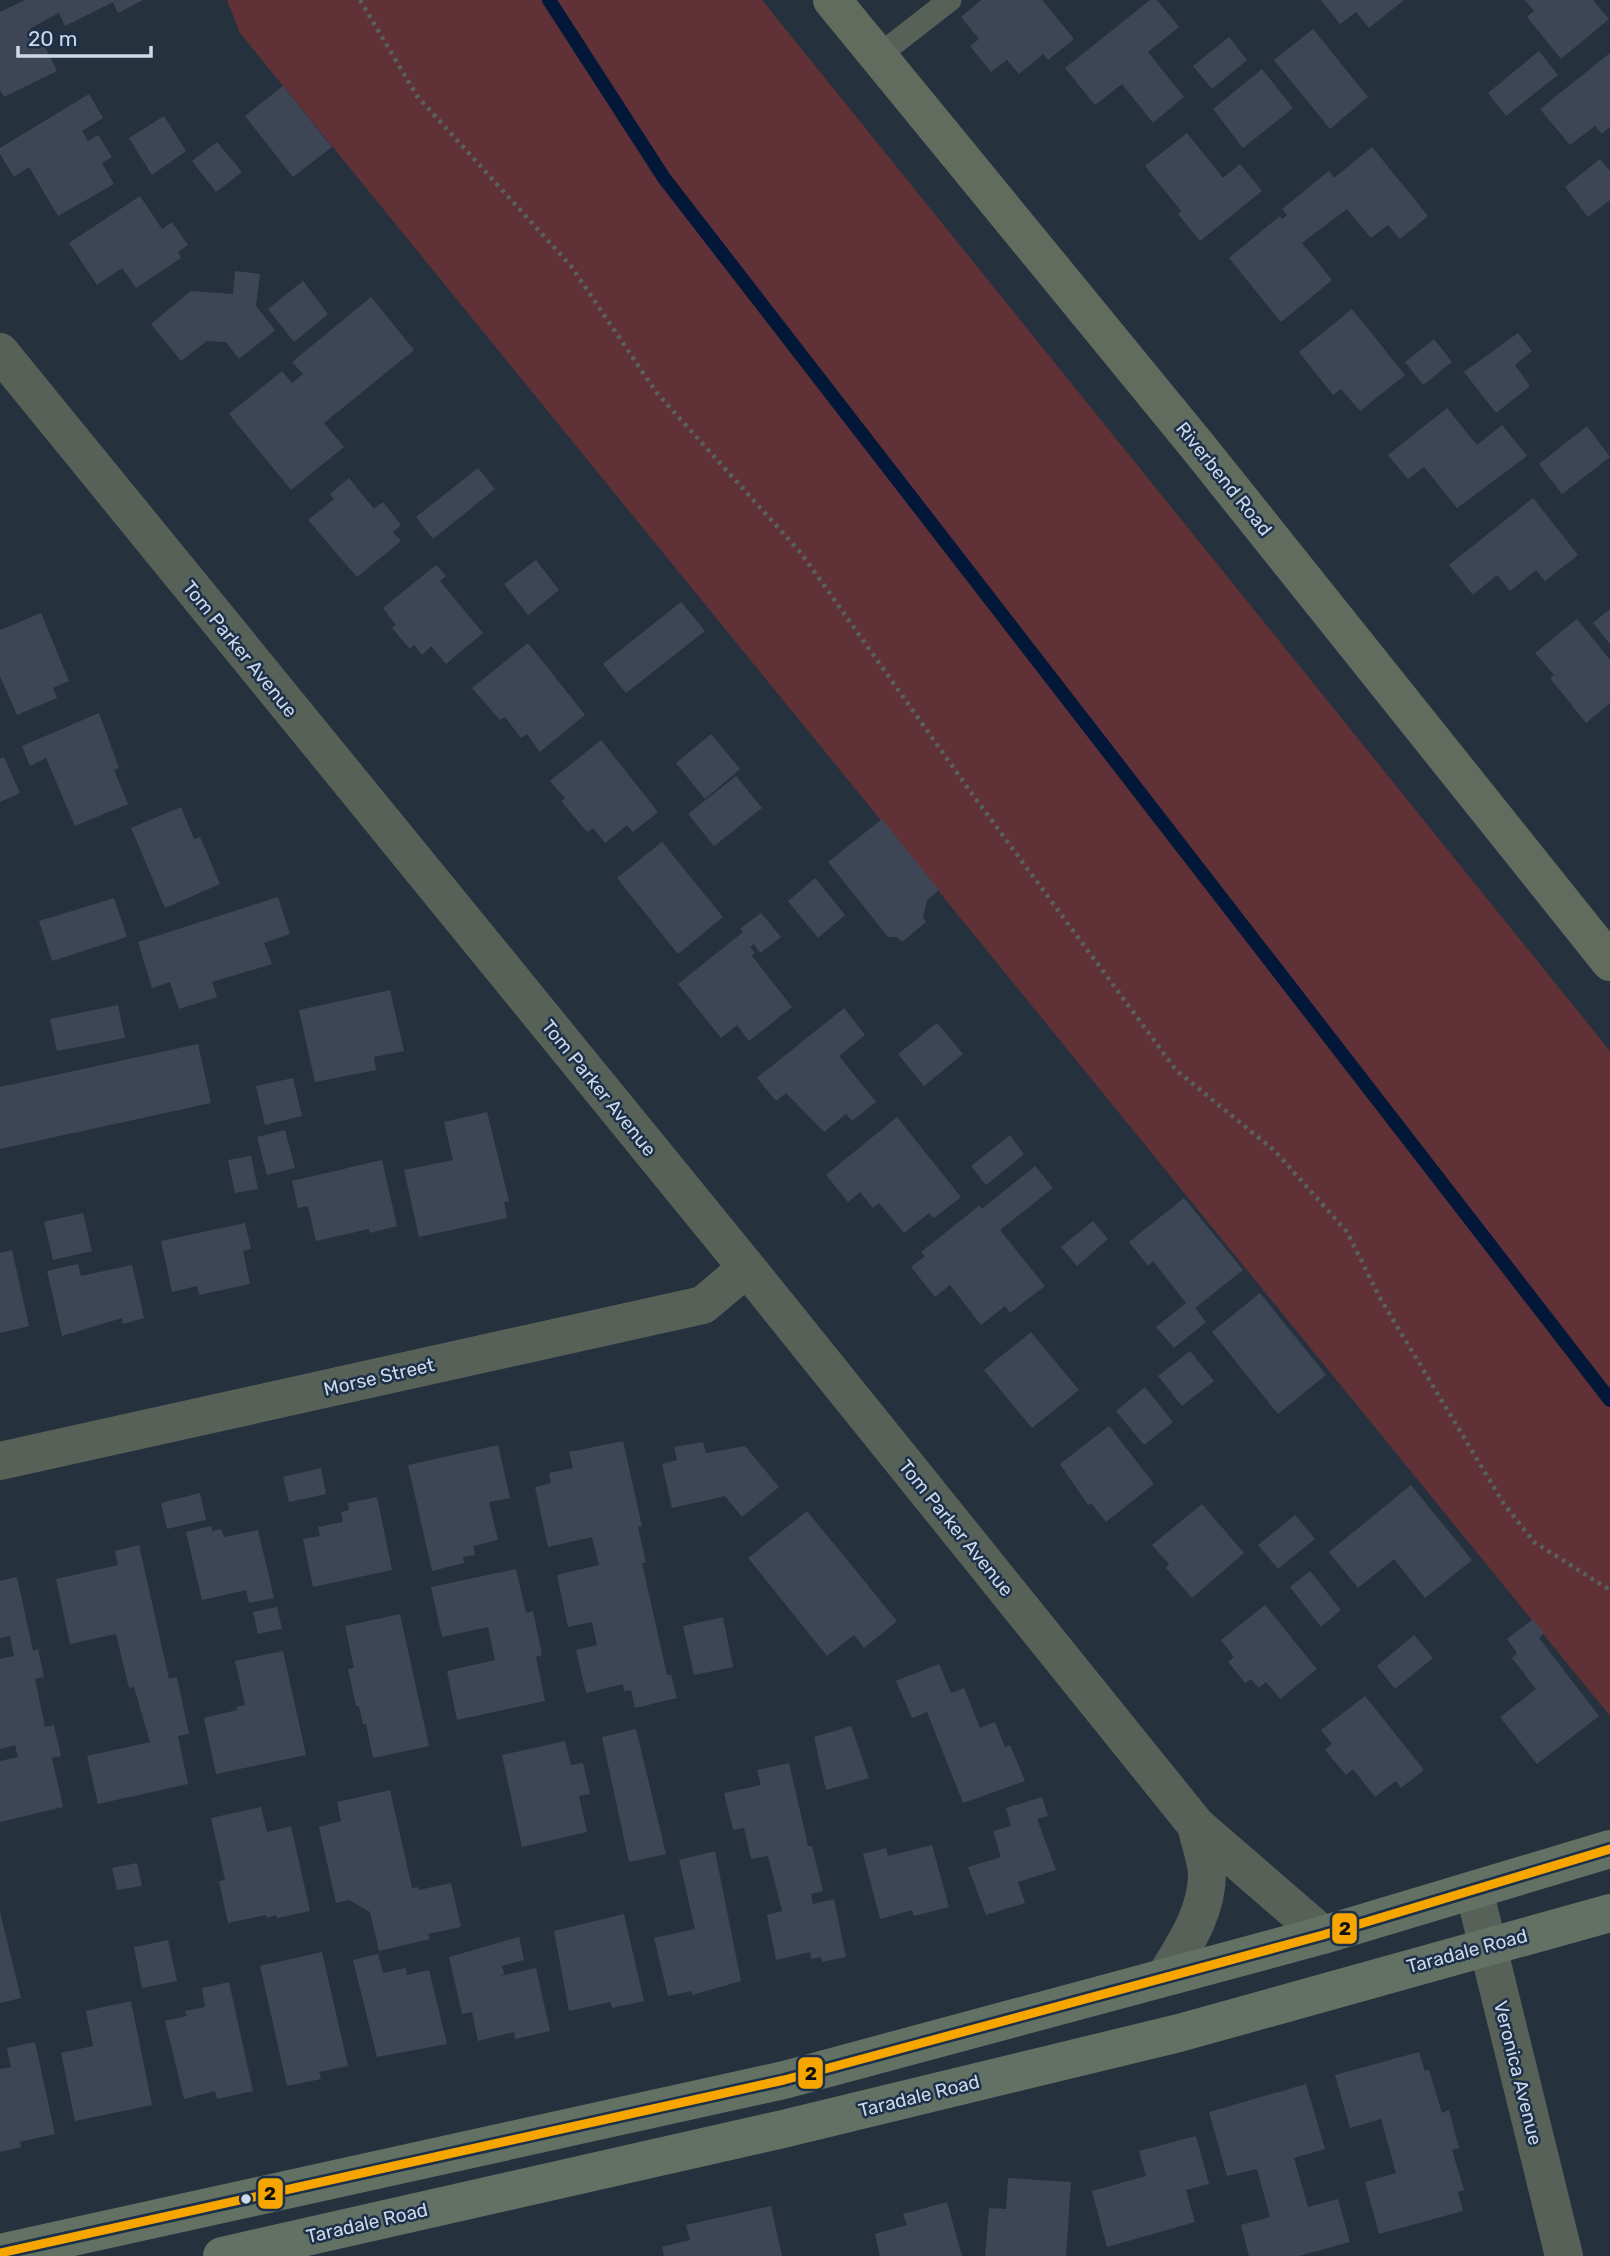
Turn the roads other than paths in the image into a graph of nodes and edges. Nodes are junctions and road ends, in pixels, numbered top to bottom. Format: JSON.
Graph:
{"nodes":[{"id":1,"x":832,"y":0,"type":"edge"},
{"id":2,"x":950,"y":0,"type":"edge"},
{"id":3,"x":878,"y":56,"type":"junction"},
{"id":4,"x":0,"y":352,"type":"edge"},
{"id":5,"x":1610,"y":962,"type":"edge"},
{"id":6,"x":747,"y":1268,"type":"junction"},
{"id":7,"x":0,"y":1461,"type":"edge"},
{"id":8,"x":1196,"y":1825,"type":"junction"},
{"id":9,"x":1610,"y":1849,"type":"edge"},
{"id":10,"x":1474,"y":1890,"type":"junction"},
{"id":11,"x":1610,"y":1913,"type":"edge"},
{"id":12,"x":1323,"y":1935,"type":"junction"},
{"id":13,"x":1487,"y":1946,"type":"junction"},
{"id":14,"x":1165,"y":1978,"type":"junction"},
{"id":15,"x":0,"y":2253,"type":"edge"},
{"id":16,"x":222,"y":2256,"type":"edge"},
{"id":17,"x":1564,"y":2256,"type":"edge"}],
"edges":[{"from":1,"to":3,"type":"street","name":"Riverbend Road"},
{"from":2,"to":3,"type":"lane"},
{"from":3,"to":5,"type":"street","name":"Riverbend Road"},
{"from":4,"to":6,"type":"street","name":"Tom Parker Avenue"},
{"from":6,"to":7,"type":"street","name":"Morse Street"},
{"from":6,"to":8,"type":"street","name":"Tom Parker Avenue"},
{"from":8,"to":12,"type":"street","name":"Tom Parker Avenue"},
{"from":8,"to":14,"type":"street","name":"Tom Parker Avenue"},
{"from":9,"to":10,"type":"highway"},
{"from":10,"to":12,"type":"highway"},
{"from":10,"to":13,"type":"street","name":"Veronica Avenue"},
{"from":11,"to":13,"type":"highway","name":"Taradale Road"},
{"from":12,"to":14,"type":"highway"},
{"from":13,"to":16,"type":"highway","name":"Taradale Road"},
{"from":13,"to":17,"type":"street","name":"Veronica Avenue"},
{"from":14,"to":15,"type":"highway"}]}
